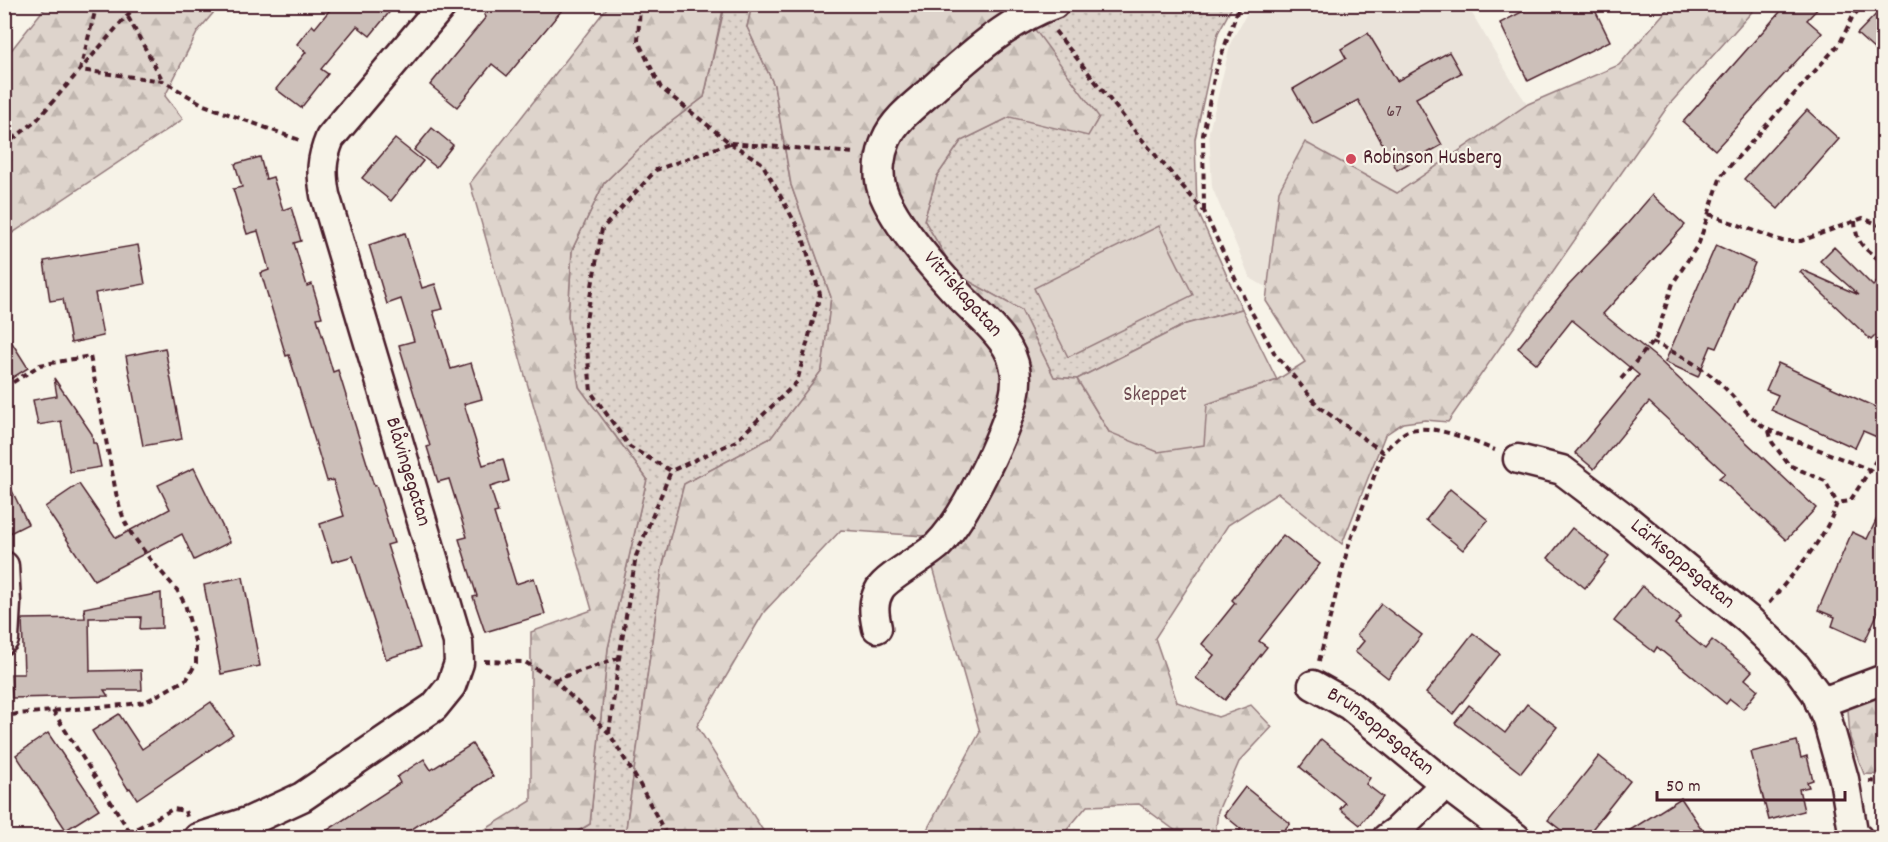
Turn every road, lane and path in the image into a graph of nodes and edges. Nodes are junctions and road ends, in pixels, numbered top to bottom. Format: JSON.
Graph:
{"nodes":[{"id":1,"x":97,"y":4,"type":"edge"},
{"id":2,"x":137,"y":4,"type":"edge"},
{"id":3,"x":443,"y":4,"type":"edge"},
{"id":4,"x":640,"y":4,"type":"edge"},
{"id":5,"x":1240,"y":4,"type":"edge"},
{"id":6,"x":1863,"y":4,"type":"edge"},
{"id":7,"x":1046,"y":7,"type":"edge"},
{"id":8,"x":128,"y":17,"type":"junction"},
{"id":9,"x":80,"y":70,"type":"junction"},
{"id":10,"x":164,"y":81,"type":"junction"},
{"id":11,"x":730,"y":143,"type":"junction"},
{"id":12,"x":4,"y":146,"type":"edge"},
{"id":13,"x":325,"y":150,"type":"junction"},
{"id":14,"x":882,"y":155,"type":"junction"},
{"id":15,"x":1204,"y":211,"type":"junction"},
{"id":16,"x":1709,"y":214,"type":"junction"},
{"id":17,"x":1855,"y":221,"type":"junction"},
{"id":18,"x":1884,"y":227,"type":"edge"},
{"id":19,"x":1884,"y":264,"type":"edge"},
{"id":20,"x":1652,"y":342,"type":"junction"},
{"id":21,"x":1621,"y":379,"type":"dead end"},
{"id":22,"x":4,"y":388,"type":"edge"},
{"id":23,"x":1769,"y":430,"type":"junction"},
{"id":24,"x":1884,"y":448,"type":"edge"},
{"id":25,"x":1383,"y":452,"type":"junction"},
{"id":26,"x":1518,"y":459,"type":"joint"},
{"id":27,"x":1869,"y":470,"type":"junction"},
{"id":28,"x":671,"y":471,"type":"junction"},
{"id":29,"x":1838,"y":503,"type":"junction"},
{"id":30,"x":4,"y":566,"type":"edge"},
{"id":31,"x":1754,"y":624,"type":"junction"},
{"id":32,"x":877,"y":628,"type":"dead end"},
{"id":33,"x":4,"y":639,"type":"edge"},
{"id":34,"x":619,"y":658,"type":"junction"},
{"id":35,"x":459,"y":663,"type":"junction"},
{"id":36,"x":1884,"y":679,"type":"edge"},
{"id":37,"x":554,"y":680,"type":"junction"},
{"id":38,"x":1313,"y":685,"type":"joint"},
{"id":39,"x":1820,"y":703,"type":"junction"},
{"id":40,"x":53,"y":711,"type":"junction"},
{"id":41,"x":4,"y":717,"type":"edge"},
{"id":42,"x":609,"y":733,"type":"junction"},
{"id":43,"x":1445,"y":784,"type":"junction"},
{"id":44,"x":193,"y":829,"type":"edge"},
{"id":45,"x":130,"y":832,"type":"junction"},
{"id":46,"x":119,"y":837,"type":"edge"},
{"id":47,"x":668,"y":837,"type":"edge"},
{"id":48,"x":1387,"y":837,"type":"edge"},
{"id":49,"x":1516,"y":837,"type":"edge"},
{"id":50,"x":1852,"y":837,"type":"edge"},
{"id":51,"x":1858,"y":837,"type":"edge"}],
"edges":[{"from":1,"to":9,"type":"path"},
{"from":2,"to":8,"type":"path"},
{"from":3,"to":13,"type":"street","name":"Blåvingegatan"},
{"from":4,"to":11,"type":"path"},
{"from":5,"to":15,"type":"path"},
{"from":6,"to":16,"type":"path"},
{"from":7,"to":14,"type":"street","name":"Vitriskagatan"},
{"from":7,"to":15,"type":"path"},
{"from":8,"to":9,"type":"path"},
{"from":8,"to":10,"type":"path"},
{"from":9,"to":10,"type":"path"},
{"from":9,"to":12,"type":"path"},
{"from":10,"to":13,"type":"path"},
{"from":11,"to":14,"type":"path"},
{"from":11,"to":28,"type":"path"},
{"from":11,"to":28,"type":"path"},
{"from":13,"to":35,"type":"street","name":"Blåvingegatan"},
{"from":14,"to":32,"type":"street","name":"Vitriskagatan"},
{"from":15,"to":25,"type":"path"},
{"from":16,"to":17,"type":"path"},
{"from":16,"to":20,"type":"path"},
{"from":17,"to":18,"type":"path"},
{"from":17,"to":19,"type":"path"},
{"from":20,"to":21,"type":"path"},
{"from":20,"to":23,"type":"path"},
{"from":22,"to":40,"type":"path"},
{"from":23,"to":27,"type":"path"},
{"from":23,"to":29,"type":"path"},
{"from":24,"to":27,"type":"path"},
{"from":25,"to":26,"type":"path"},
{"from":25,"to":38,"type":"path"},
{"from":26,"to":31,"type":"street","name":"Lärksoppsgatan"},
{"from":27,"to":29,"type":"path"},
{"from":28,"to":34,"type":"path"},
{"from":29,"to":31,"type":"path"},
{"from":30,"to":33,"type":"street"},
{"from":31,"to":39,"type":"street","name":"Lärksoppsgatan"},
{"from":34,"to":37,"type":"path"},
{"from":34,"to":42,"type":"path"},
{"from":35,"to":37,"type":"path"},
{"from":35,"to":44,"type":"street","name":"Blåvingegatan"},
{"from":36,"to":39,"type":"street"},
{"from":37,"to":42,"type":"path"},
{"from":38,"to":43,"type":"street","name":"Brunsoppsgatan"},
{"from":39,"to":50,"type":"street","name":"Lärksoppsgatan"},
{"from":40,"to":41,"type":"path"},
{"from":40,"to":45,"type":"path"},
{"from":42,"to":47,"type":"path"},
{"from":43,"to":48,"type":"street","name":"Brunsoppsgatan"},
{"from":43,"to":49,"type":"street","name":"Brunsoppsgatan"},
{"from":44,"to":45,"type":"path"},
{"from":45,"to":46,"type":"path"},
{"from":50,"to":51,"type":"street","name":"Lärksoppsgatan"}]}
